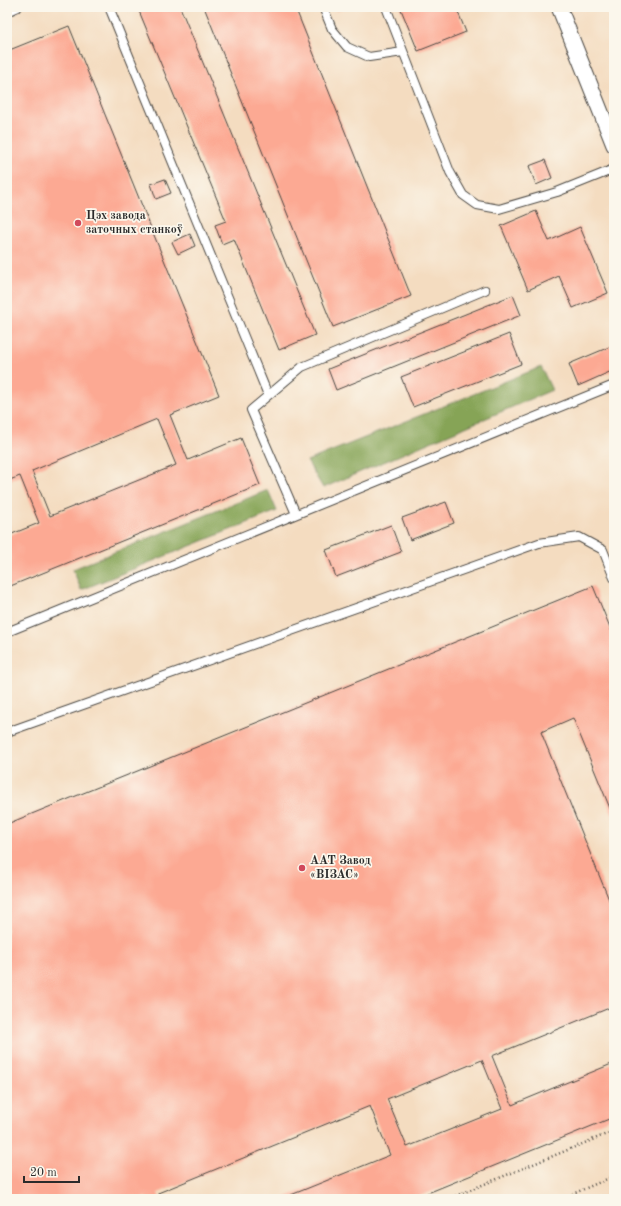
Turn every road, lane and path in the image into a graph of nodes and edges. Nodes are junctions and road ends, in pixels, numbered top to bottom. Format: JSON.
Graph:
{"nodes":[{"id":1,"x":18,"y":7,"type":"edge"},
{"id":2,"x":109,"y":7,"type":"edge"},
{"id":3,"x":323,"y":7,"type":"edge"},
{"id":4,"x":386,"y":7,"type":"edge"},
{"id":5,"x":559,"y":7,"type":"edge"},
{"id":6,"x":7,"y":12,"type":"edge"},
{"id":7,"x":403,"y":52,"type":"junction"},
{"id":8,"x":614,"y":145,"type":"edge"},
{"id":9,"x":614,"y":169,"type":"edge"},
{"id":10,"x":485,"y":290,"type":"dead end"},
{"id":11,"x":614,"y":385,"type":"edge"},
{"id":12,"x":268,"y":395,"type":"junction"},
{"id":13,"x":296,"y":514,"type":"junction"},
{"id":14,"x":614,"y":578,"type":"edge"},
{"id":15,"x":7,"y":632,"type":"edge"},
{"id":16,"x":7,"y":732,"type":"edge"},
{"id":17,"x":614,"y":1131,"type":"edge"},
{"id":18,"x":614,"y":1176,"type":"edge"},
{"id":19,"x":448,"y":1199,"type":"edge"},
{"id":20,"x":560,"y":1199,"type":"edge"}],
"edges":[{"from":1,"to":6,"type":"lane"},
{"from":2,"to":12,"type":"lane"},
{"from":3,"to":7,"type":"lane"},
{"from":4,"to":7,"type":"lane"},
{"from":5,"to":8,"type":"street"},
{"from":7,"to":9,"type":"lane"},
{"from":10,"to":12,"type":"lane"},
{"from":11,"to":13,"type":"lane"},
{"from":12,"to":13,"type":"lane"},
{"from":13,"to":15,"type":"lane"},
{"from":14,"to":16,"type":"lane"},
{"from":17,"to":19,"type":"path"},
{"from":18,"to":20,"type":"path"}]}
